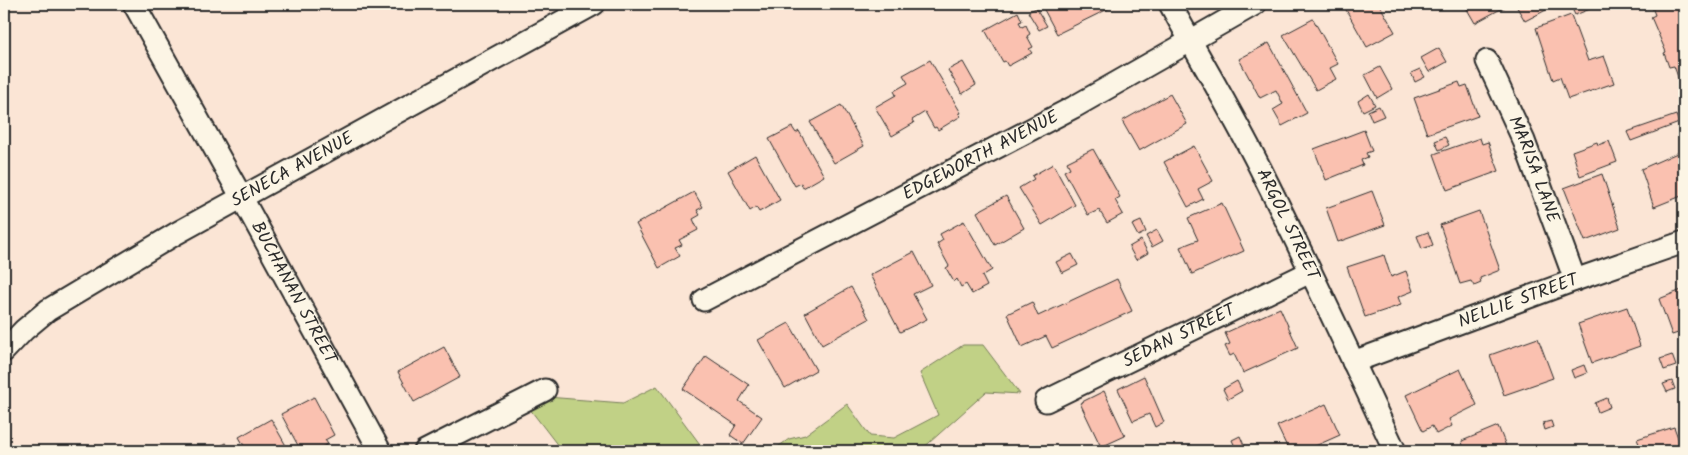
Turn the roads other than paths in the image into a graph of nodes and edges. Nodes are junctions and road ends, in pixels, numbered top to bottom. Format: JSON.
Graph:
{"nodes":[{"id":1,"x":134,"y":4,"type":"edge"},
{"id":2,"x":594,"y":4,"type":"edge"},
{"id":3,"x":1170,"y":4,"type":"edge"},
{"id":4,"x":1255,"y":4,"type":"edge"},
{"id":5,"x":1190,"y":40,"type":"junction"},
{"id":6,"x":1487,"y":60,"type":"dead end"},
{"id":7,"x":242,"y":198,"type":"junction"},
{"id":8,"x":1684,"y":242,"type":"edge"},
{"id":9,"x":1310,"y":272,"type":"junction"},
{"id":10,"x":1575,"y":280,"type":"junction"},
{"id":11,"x":704,"y":300,"type":"dead end"},
{"id":12,"x":4,"y":351,"type":"edge"},
{"id":13,"x":1353,"y":362,"type":"junction"},
{"id":14,"x":545,"y":390,"type":"dead end"},
{"id":15,"x":1046,"y":401,"type":"dead end"},
{"id":16,"x":380,"y":451,"type":"edge"},
{"id":17,"x":425,"y":451,"type":"edge"},
{"id":18,"x":1395,"y":451,"type":"edge"}],
"edges":[{"from":1,"to":7,"type":"street","name":"BUCHANAN STREET"},
{"from":2,"to":7,"type":"street","name":"SENECA AVENUE"},
{"from":3,"to":5,"type":"street","name":"ARGOL STREET"},
{"from":4,"to":5,"type":"street","name":"EDGEWORTH AVENUE"},
{"from":5,"to":9,"type":"street","name":"ARGOL STREET"},
{"from":5,"to":11,"type":"street","name":"EDGEWORTH AVENUE"},
{"from":6,"to":10,"type":"street","name":"MARISA LANE"},
{"from":7,"to":12,"type":"street","name":"SENECA AVENUE"},
{"from":7,"to":16,"type":"street","name":"BUCHANAN STREET"},
{"from":8,"to":10,"type":"street","name":"NELLIE STREET"},
{"from":9,"to":13,"type":"street","name":"ARGOL STREET"},
{"from":9,"to":15,"type":"street","name":"SEDAN STREET"},
{"from":10,"to":13,"type":"street","name":"NELLIE STREET"},
{"from":13,"to":18,"type":"street","name":"ARGOL STREET"},
{"from":14,"to":17,"type":"street"}]}
